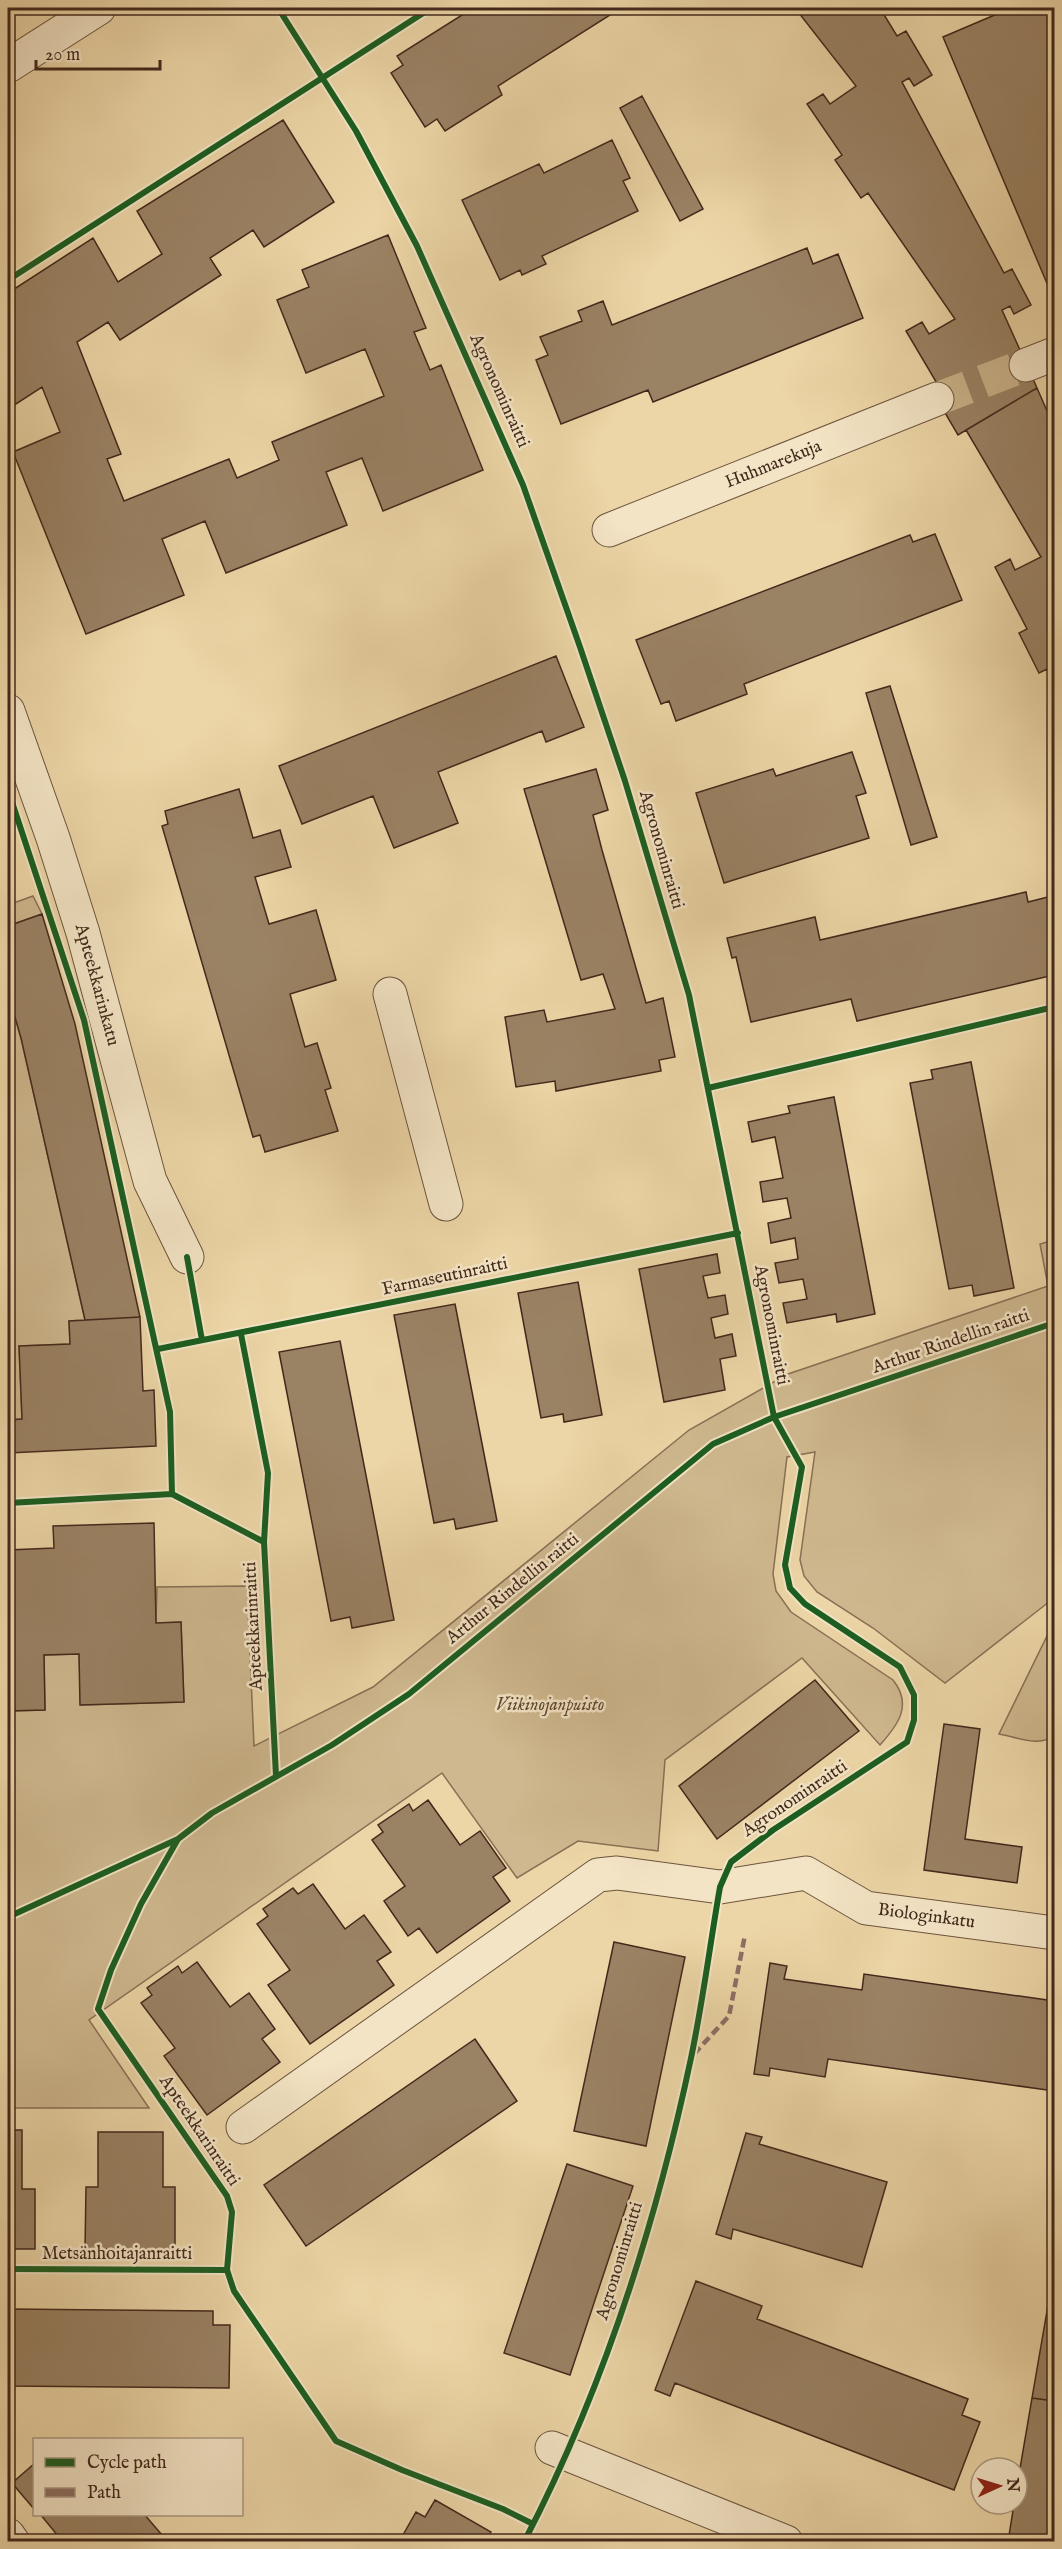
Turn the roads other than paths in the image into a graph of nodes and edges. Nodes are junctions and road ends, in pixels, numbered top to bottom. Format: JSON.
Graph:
{"nodes":[{"id":1,"x":99,"y":8,"type":"edge"},
{"id":2,"x":8,"y":66,"type":"edge"},
{"id":3,"x":937,"y":399,"type":"tunnel mouth"},
{"id":4,"x":609,"y":530,"type":"dead end"},
{"id":5,"x":8,"y":711,"type":"edge"},
{"id":6,"x":390,"y":994,"type":"dead end"},
{"id":7,"x":446,"y":1204,"type":"dead end"},
{"id":8,"x":187,"y":1257,"type":"dead end"},
{"id":9,"x":1054,"y":1933,"type":"edge"},
{"id":10,"x":243,"y":2127,"type":"dead end"},
{"id":11,"x":552,"y":2448,"type":"dead end"},
{"id":12,"x":8,"y":2535,"type":"edge"},
{"id":13,"x":13,"y":2541,"type":"edge"},
{"id":14,"x":786,"y":2541,"type":"edge"}],
"edges":[{"from":1,"to":2,"type":"street"},
{"from":3,"to":4,"type":"street","name":"Huhmarekuja"},
{"from":5,"to":8,"type":"street","name":"Apteekkarinkatu"},
{"from":6,"to":7,"type":"street"},
{"from":9,"to":10,"type":"street","name":"Biologinkatu"},
{"from":11,"to":14,"type":"street"},
{"from":12,"to":13,"type":"street"}]}
